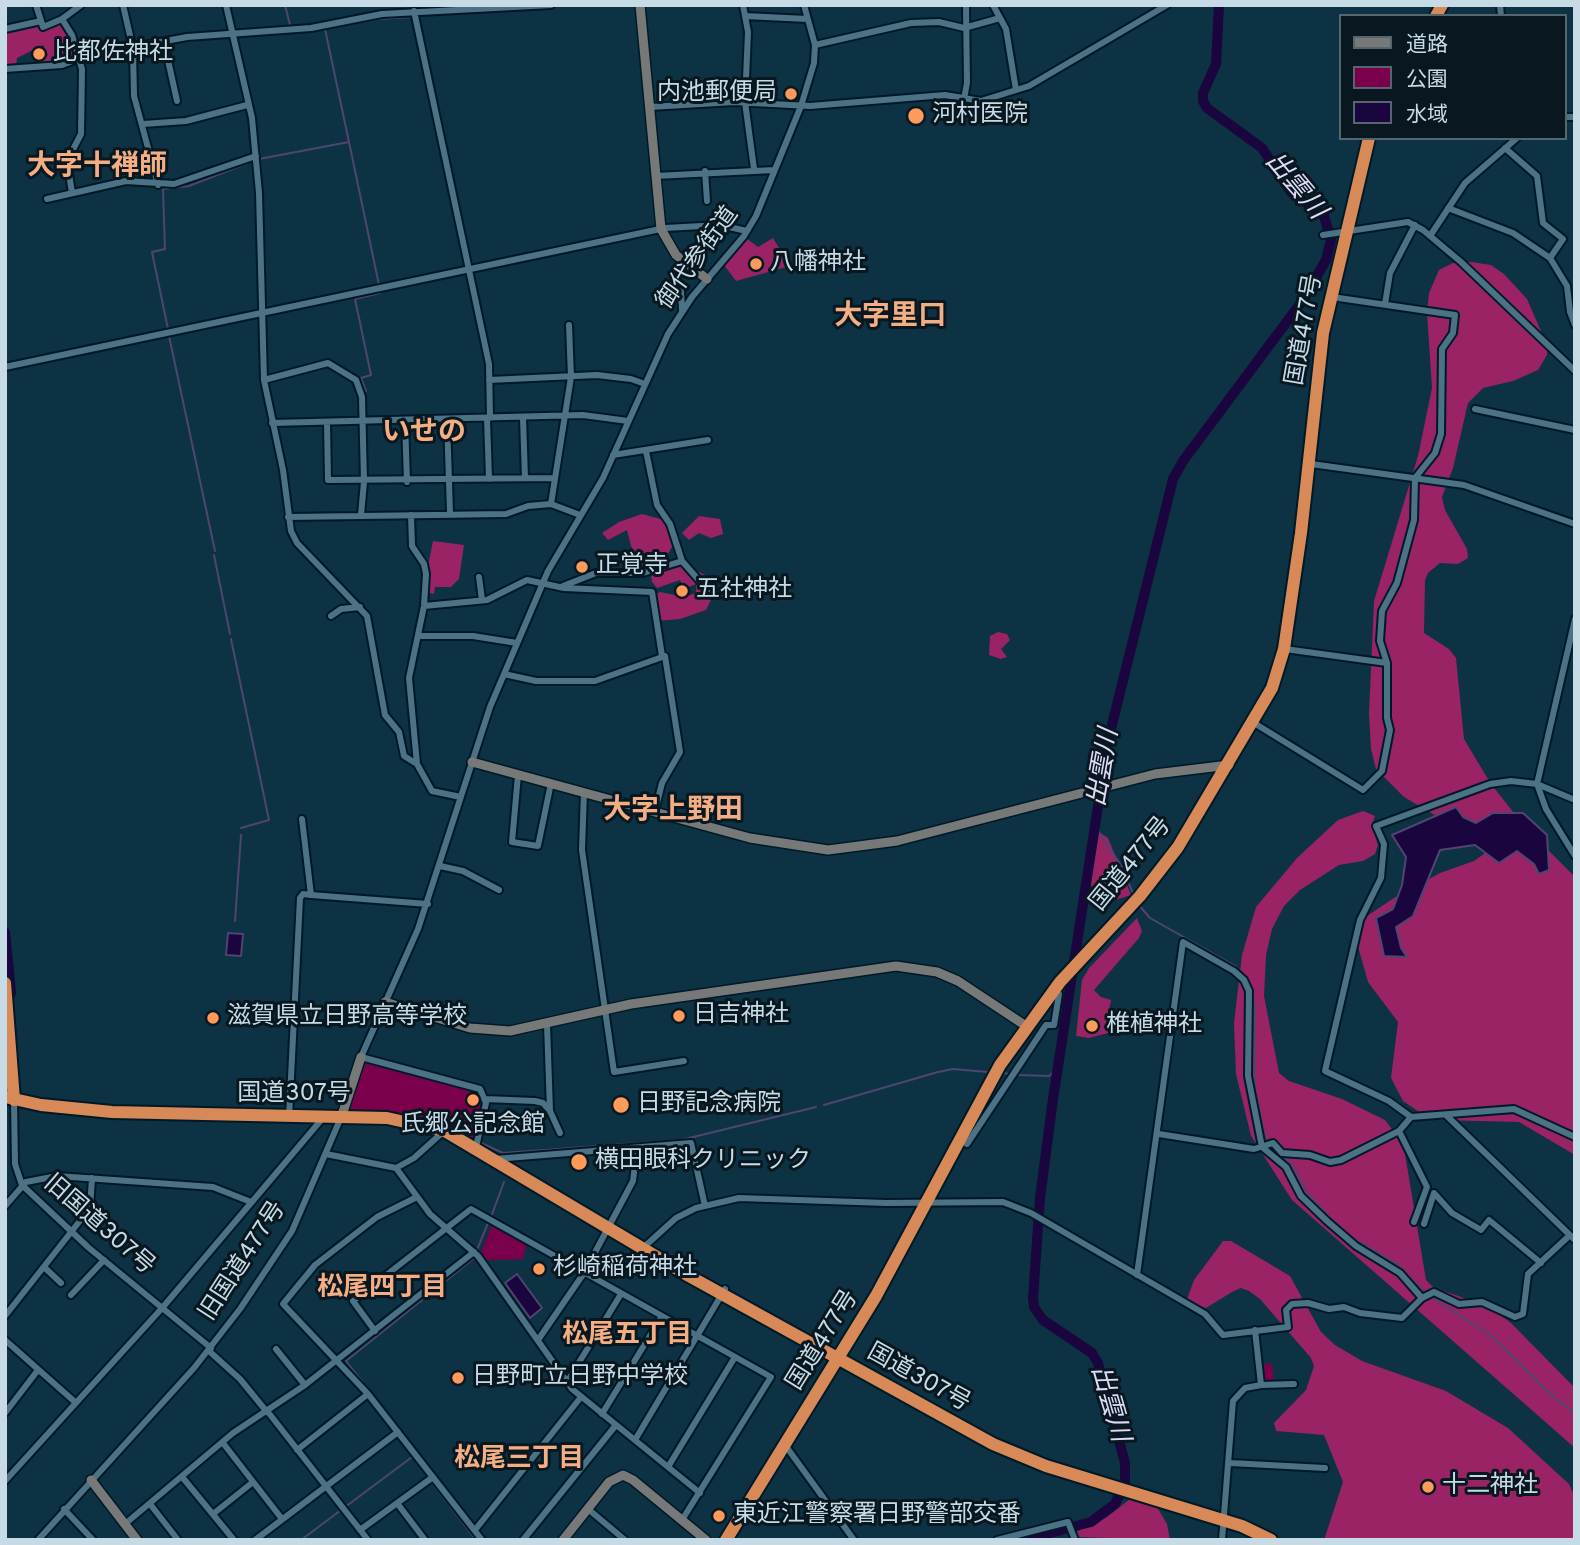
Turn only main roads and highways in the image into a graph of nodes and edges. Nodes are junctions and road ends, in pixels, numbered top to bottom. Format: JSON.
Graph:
{"nodes":[{"id":1,"x":1367,"y":140,"type":"edge"},
{"id":2,"x":5,"y":983,"type":"edge"},
{"id":3,"x":9,"y":1103,"type":"edge"},
{"id":4,"x":840,"y":1356,"type":"junction"},
{"id":5,"x":726,"y":1540,"type":"edge"},
{"id":6,"x":1271,"y":1540,"type":"edge"}],
"edges":[{"from":1,"to":4,"type":"highway","name":"国道477号"},
{"from":2,"to":3,"type":"highway"},
{"from":3,"to":4,"type":"highway","name":"国道307号"},
{"from":4,"to":5,"type":"highway","name":"国道477号"},
{"from":4,"to":6,"type":"highway","name":"国道307号"}]}
